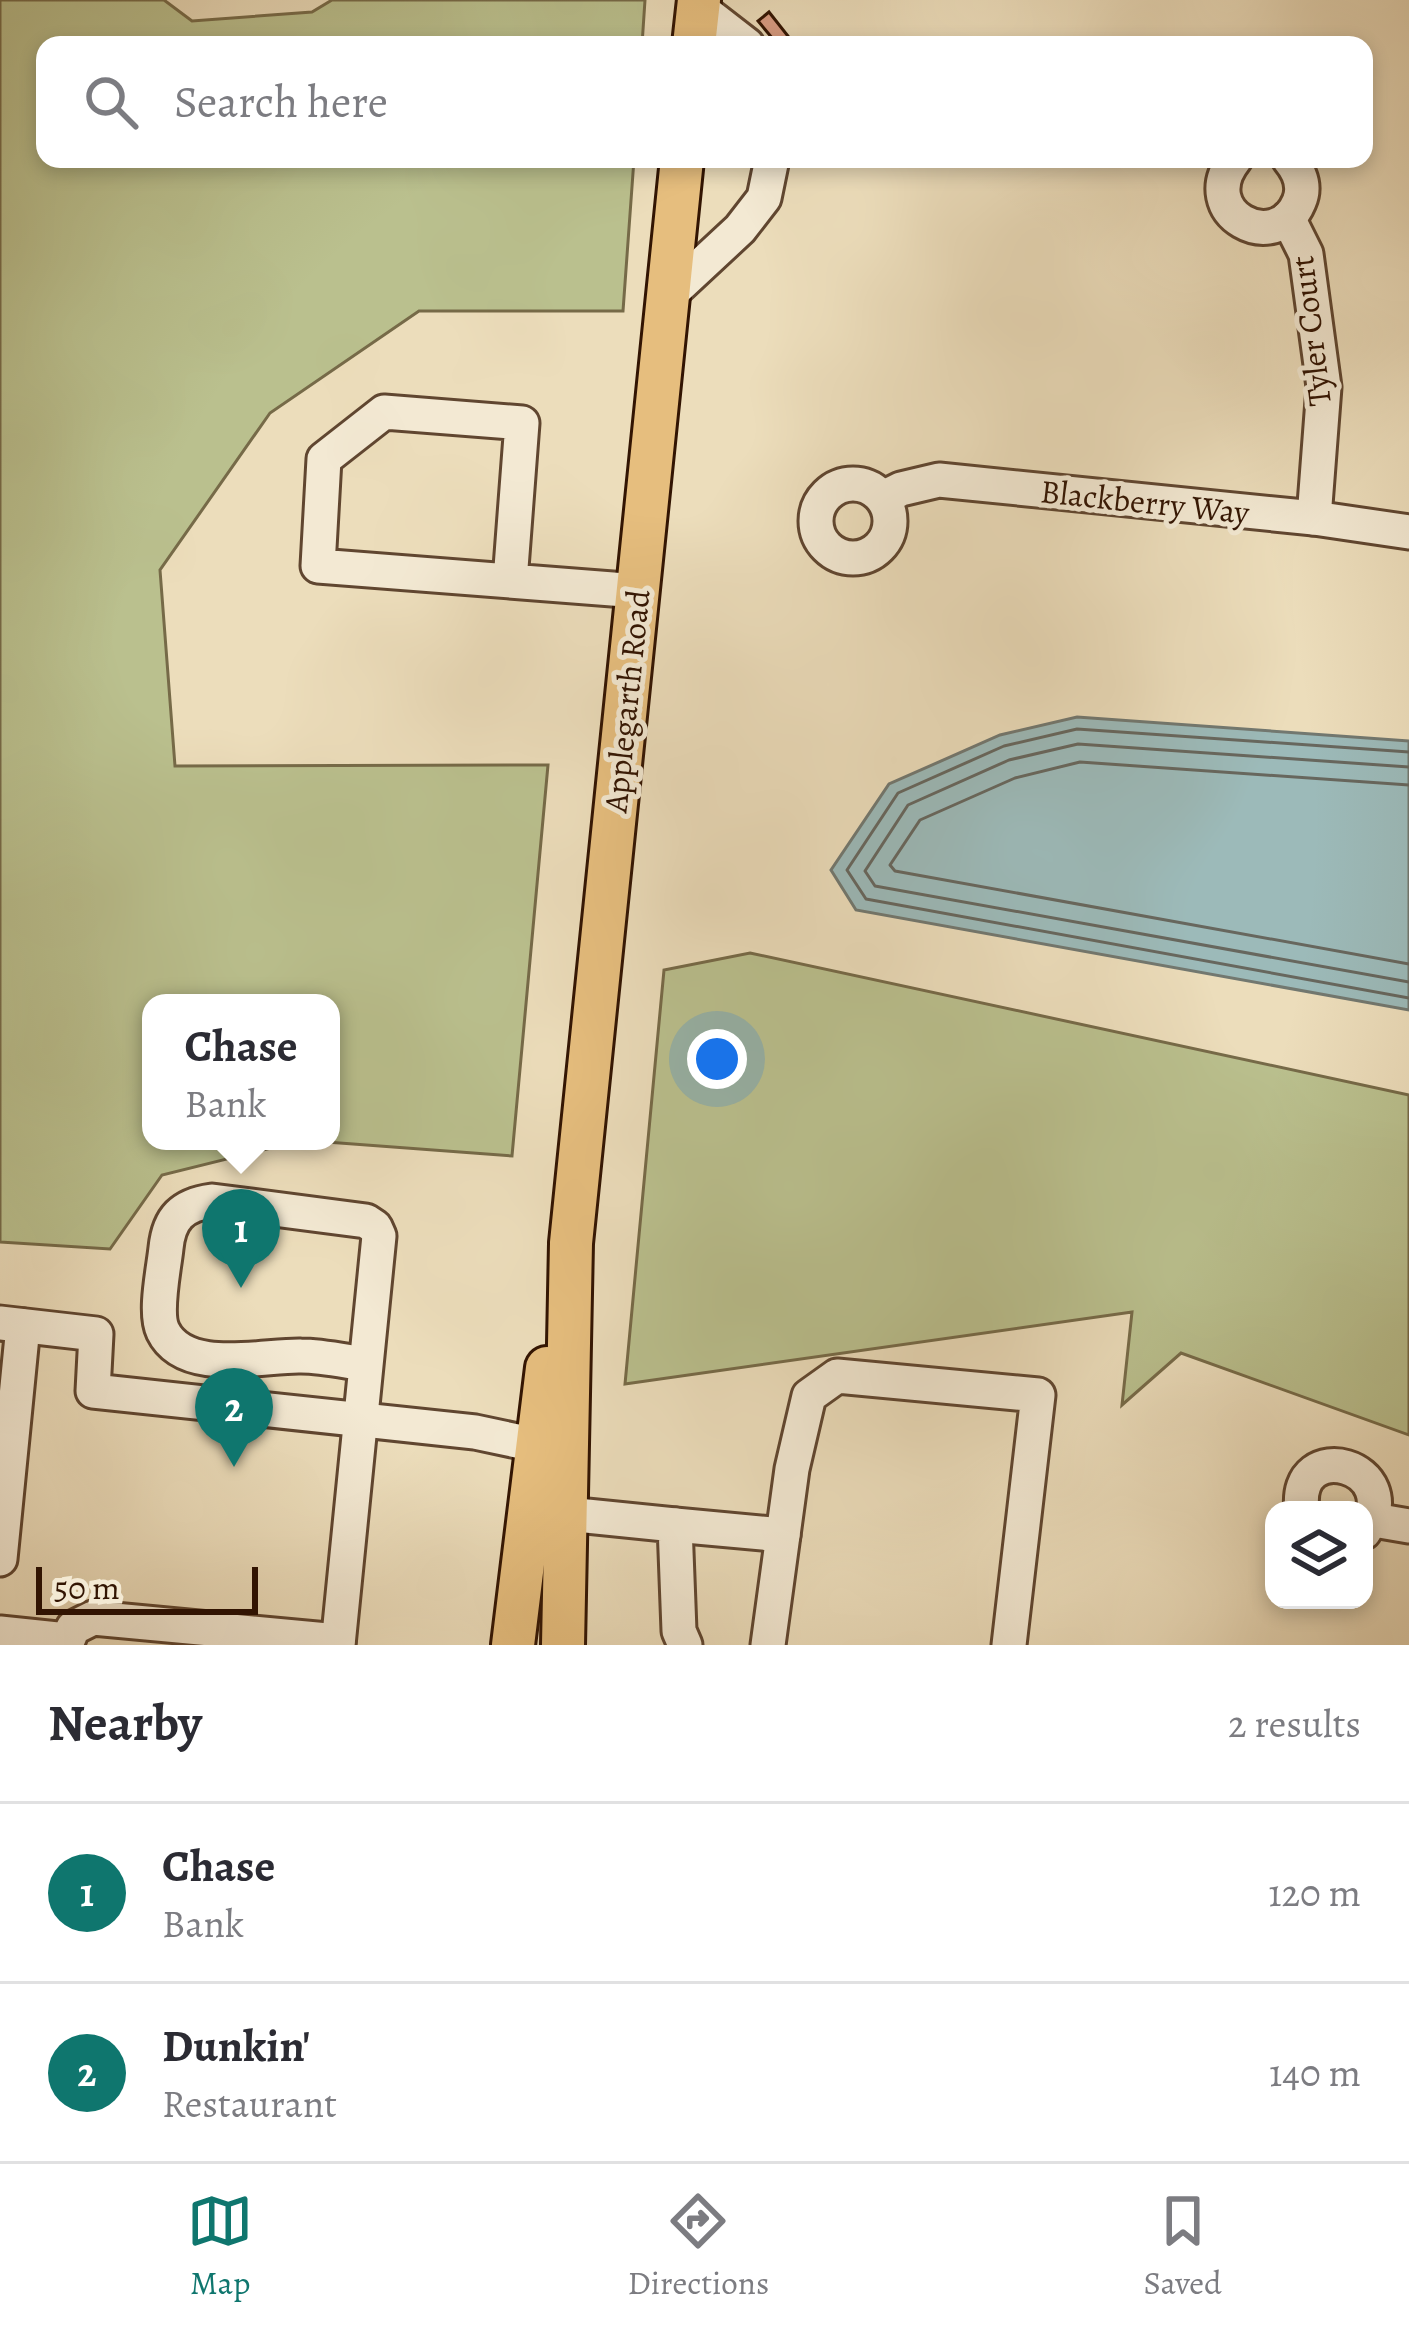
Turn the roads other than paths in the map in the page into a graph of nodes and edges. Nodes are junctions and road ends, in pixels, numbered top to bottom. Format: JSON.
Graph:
{"nodes":[{"id":1,"x":697,"y":18,"type":"edge"},
{"id":2,"x":730,"y":36,"type":"edge"},
{"id":3,"x":681,"y":168,"type":"edge"},
{"id":4,"x":770,"y":168,"type":"edge"},
{"id":5,"x":1228,"y":168,"type":"edge"},
{"id":6,"x":1295,"y":168,"type":"edge"},
{"id":7,"x":1288,"y":218,"type":"junction"},
{"id":8,"x":668,"y":296,"type":"junction"},
{"id":9,"x":883,"y":498,"type":"dead end"},
{"id":10,"x":1314,"y":518,"type":"junction"},
{"id":11,"x":1409,"y":532,"type":"edge"},
{"id":12,"x":510,"y":581,"type":"junction"},
{"id":13,"x":638,"y":591,"type":"junction"},
{"id":14,"x":571,"y":1243,"type":"junction"},
{"id":15,"x":12,"y":1324,"type":"edge"},
{"id":16,"x":365,"y":1364,"type":"junction"},
{"id":17,"x":359,"y":1420,"type":"junction"},
{"id":18,"x":536,"y":1445,"type":"junction"},
{"id":19,"x":1301,"y":1501,"type":"edge"},
{"id":20,"x":567,"y":1514,"type":"junction"},
{"id":21,"x":1373,"y":1517,"type":"edge"},
{"id":22,"x":675,"y":1525,"type":"junction"},
{"id":23,"x":1373,"y":1526,"type":"edge"},
{"id":24,"x":1409,"y":1526,"type":"edge"},
{"id":25,"x":783,"y":1535,"type":"junction"},
{"id":26,"x":0,"y":1559,"type":"edge"},
{"id":27,"x":0,"y":1633,"type":"edge"},
{"id":28,"x":66,"y":1642,"type":"edge"},
{"id":29,"x":338,"y":1643,"type":"edge"},
{"id":30,"x":513,"y":1645,"type":"edge"},
{"id":31,"x":562,"y":1645,"type":"edge"},
{"id":32,"x":686,"y":1645,"type":"edge"},
{"id":33,"x":768,"y":1645,"type":"edge"},
{"id":34,"x":1009,"y":1645,"type":"edge"}],
"edges":[{"from":1,"to":2,"type":"street"},
{"from":3,"to":8,"type":"main road","name":"Applegarth Road"},
{"from":4,"to":8,"type":"street"},
{"from":5,"to":7,"type":"street","name":"Tyler Court"},
{"from":6,"to":7,"type":"street","name":"Tyler Court"},
{"from":7,"to":10,"type":"street","name":"Tyler Court"},
{"from":8,"to":13,"type":"main road","name":"Applegarth Road"},
{"from":9,"to":10,"type":"street","name":"Blackberry Way"},
{"from":10,"to":11,"type":"street","name":"Blackberry Way"},
{"from":12,"to":12,"type":"street"},
{"from":12,"to":13,"type":"street"},
{"from":13,"to":14,"type":"main road","name":"Applegarth Road"},
{"from":14,"to":18,"type":"main road","name":"Applegarth Road"},
{"from":14,"to":20,"type":"main road","name":"Applegarth Road"},
{"from":15,"to":17,"type":"street"},
{"from":15,"to":26,"type":"street"},
{"from":16,"to":16,"type":"street"},
{"from":16,"to":17,"type":"street"},
{"from":17,"to":18,"type":"street"},
{"from":17,"to":29,"type":"street"},
{"from":18,"to":30,"type":"main road","name":"Applegarth Road"},
{"from":19,"to":21,"type":"street"},
{"from":20,"to":22,"type":"street"},
{"from":20,"to":31,"type":"main road","name":"Applegarth Road"},
{"from":22,"to":25,"type":"street"},
{"from":22,"to":32,"type":"street"},
{"from":23,"to":24,"type":"street"},
{"from":25,"to":33,"type":"street"},
{"from":25,"to":34,"type":"street"},
{"from":27,"to":28,"type":"street"},
{"from":28,"to":29,"type":"street"}]}
